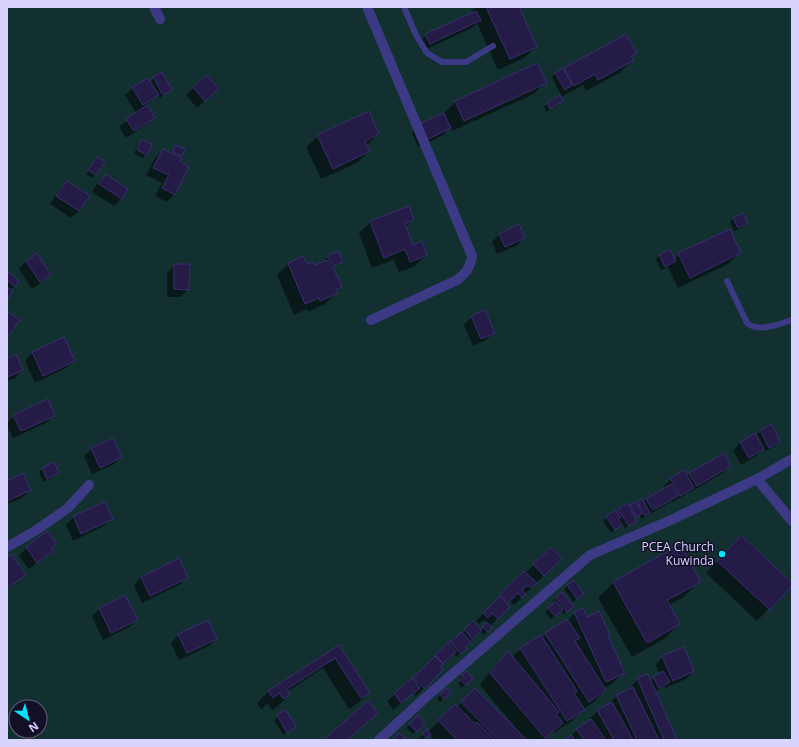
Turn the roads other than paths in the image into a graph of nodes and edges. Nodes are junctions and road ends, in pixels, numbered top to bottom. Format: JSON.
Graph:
{"nodes":[{"id":1,"x":154,"y":7,"type":"edge"},
{"id":2,"x":367,"y":7,"type":"edge"},
{"id":3,"x":404,"y":7,"type":"edge"},
{"id":4,"x":160,"y":20,"type":"dead end"},
{"id":5,"x":493,"y":46,"type":"dead end"},
{"id":6,"x":727,"y":281,"type":"dead end"},
{"id":7,"x":371,"y":320,"type":"dead end"},
{"id":8,"x":792,"y":320,"type":"edge"},
{"id":9,"x":792,"y":459,"type":"edge"},
{"id":10,"x":757,"y":479,"type":"junction"},
{"id":11,"x":89,"y":485,"type":"dead end"},
{"id":12,"x":792,"y":521,"type":"edge"},
{"id":13,"x":7,"y":547,"type":"edge"},
{"id":14,"x":379,"y":740,"type":"edge"}],
"edges":[{"from":1,"to":4,"type":"street"},
{"from":2,"to":7,"type":"street"},
{"from":3,"to":5,"type":"lane"},
{"from":6,"to":8,"type":"lane"},
{"from":9,"to":10,"type":"street"},
{"from":10,"to":12,"type":"street"},
{"from":10,"to":14,"type":"street"},
{"from":11,"to":13,"type":"street"}]}
